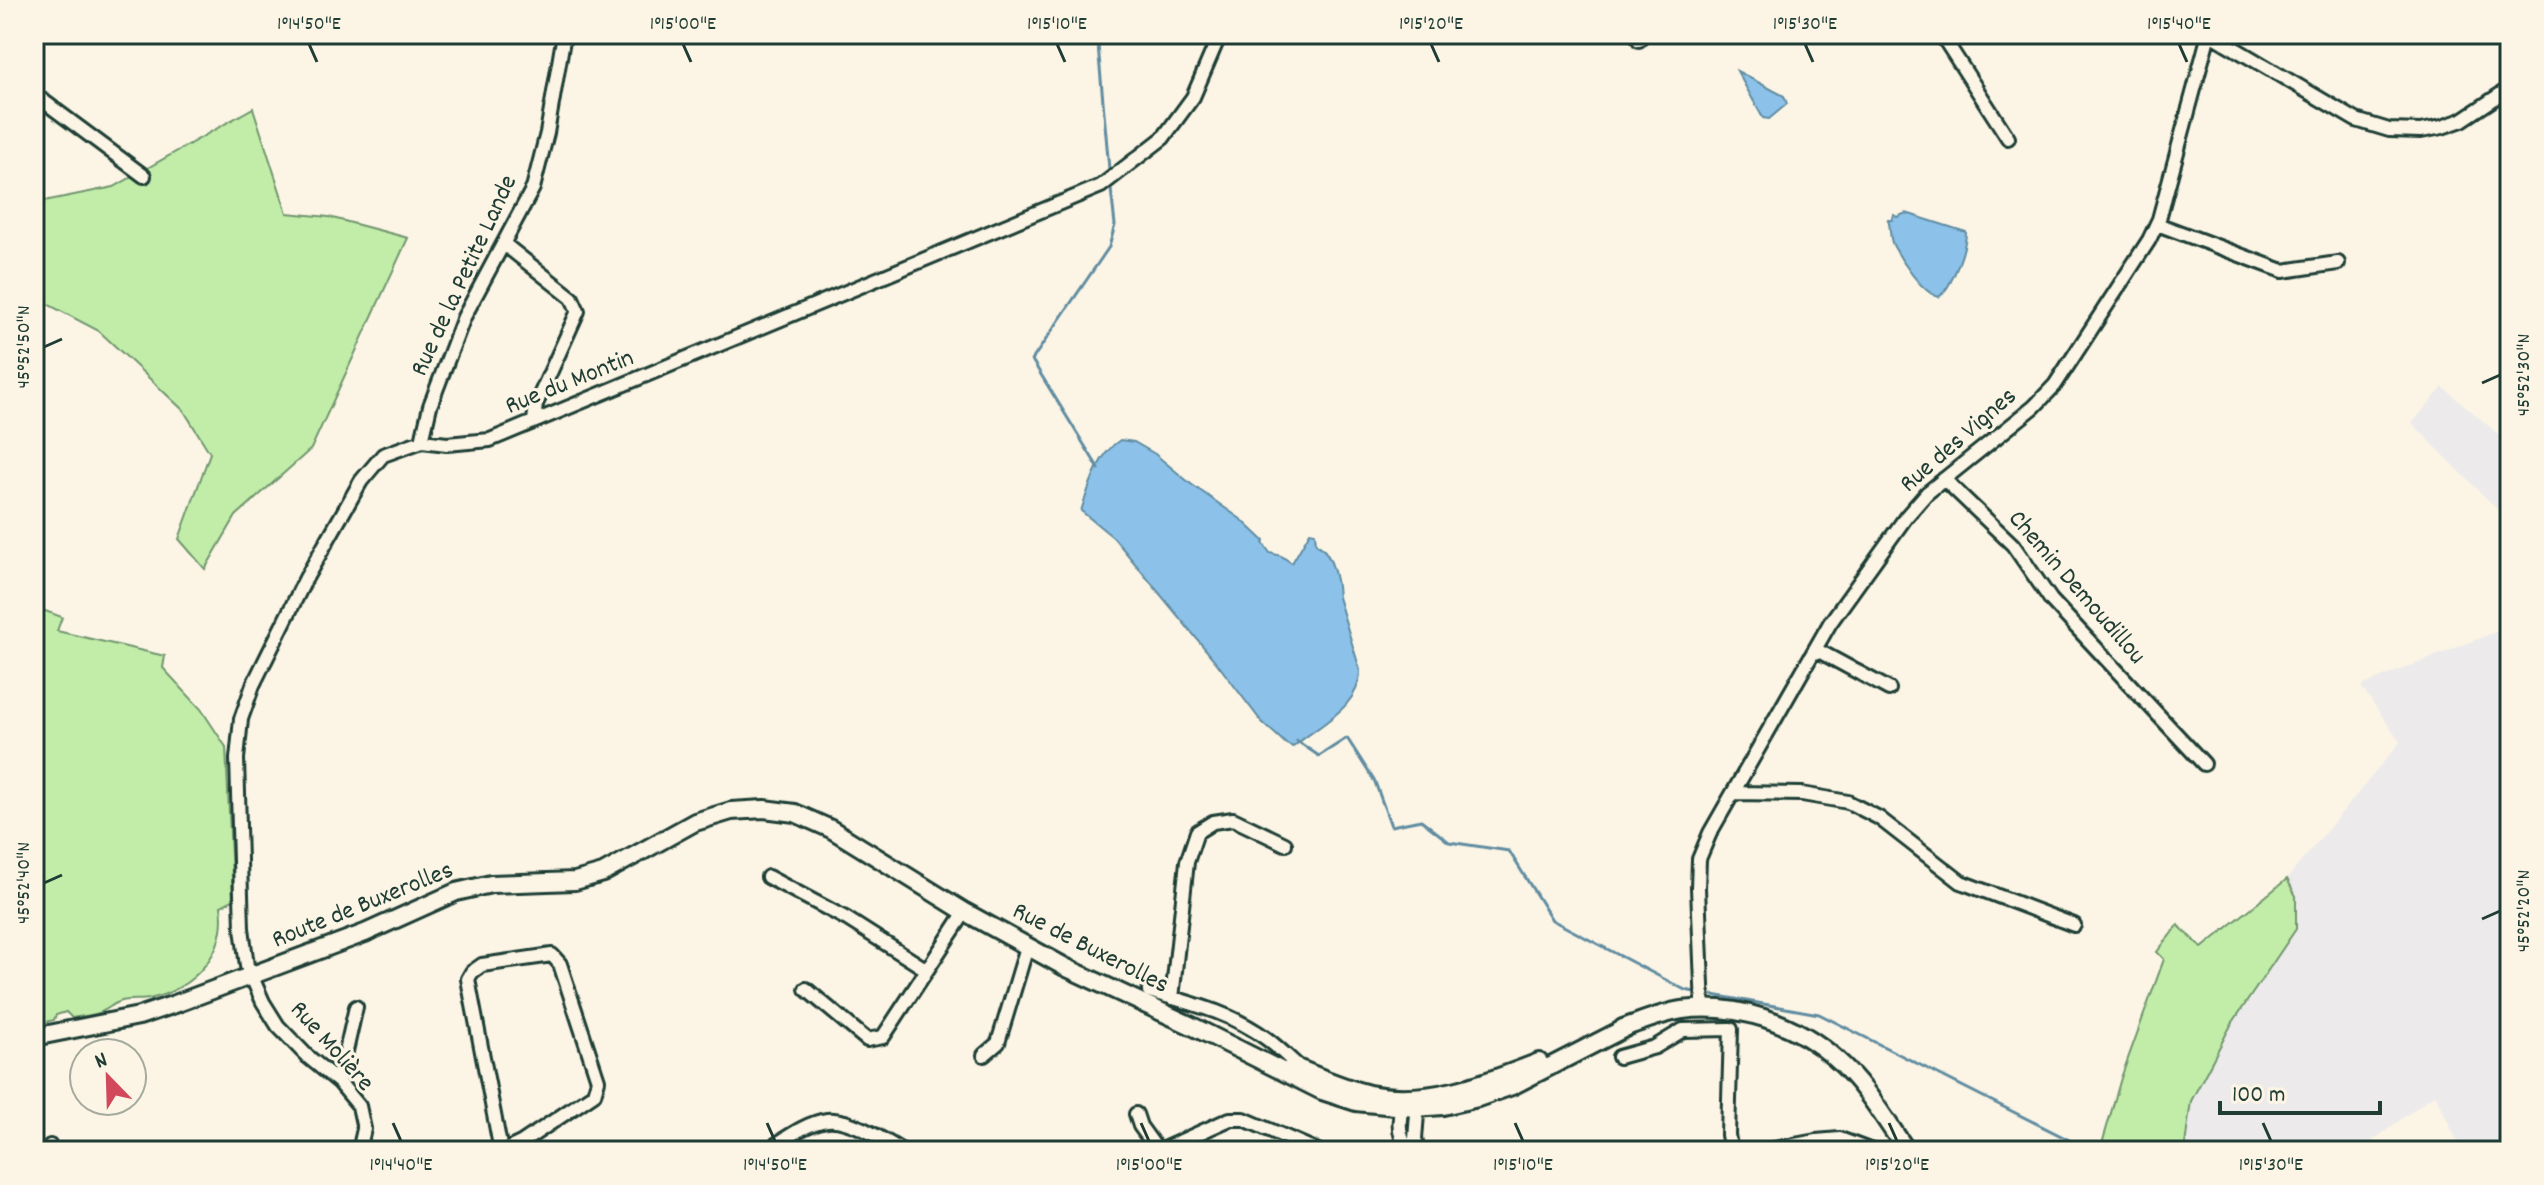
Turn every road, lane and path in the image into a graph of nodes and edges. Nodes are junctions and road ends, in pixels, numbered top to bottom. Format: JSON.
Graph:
{"nodes":[{"id":1,"x":564,"y":34,"type":"edge"},
{"id":2,"x":1220,"y":34,"type":"edge"},
{"id":3,"x":1941,"y":34,"type":"edge"},
{"id":4,"x":2209,"y":34,"type":"edge"},
{"id":5,"x":2510,"y":88,"type":"edge"},
{"id":6,"x":34,"y":94,"type":"edge"},
{"id":7,"x":2008,"y":138,"type":"dead end"},
{"id":8,"x":144,"y":176,"type":"dead end"},
{"id":9,"x":2157,"y":224,"type":"junction"},
{"id":10,"x":504,"y":244,"type":"junction"},
{"id":11,"x":2338,"y":263,"type":"dead end"},
{"id":12,"x":534,"y":421,"type":"junction"},
{"id":13,"x":422,"y":441,"type":"junction"},
{"id":14,"x":1944,"y":479,"type":"junction"},
{"id":15,"x":1815,"y":649,"type":"junction"},
{"id":16,"x":1889,"y":689,"type":"dead end"},
{"id":17,"x":2204,"y":764,"type":"dead end"},
{"id":18,"x":1734,"y":793,"type":"junction"},
{"id":19,"x":1285,"y":844,"type":"dead end"},
{"id":20,"x":768,"y":877,"type":"dead end"},
{"id":21,"x":965,"y":912,"type":"junction"},
{"id":22,"x":2074,"y":925,"type":"dead end"},
{"id":23,"x":1027,"y":947,"type":"junction"},
{"id":24,"x":927,"y":970,"type":"junction"},
{"id":25,"x":250,"y":976,"type":"junction"},
{"id":26,"x":806,"y":989,"type":"dead end"},
{"id":27,"x":1149,"y":991,"type":"dead end"},
{"id":28,"x":1172,"y":998,"type":"junction"},
{"id":29,"x":356,"y":1007,"type":"dead end"},
{"id":30,"x":1205,"y":1007,"type":"junction"},
{"id":31,"x":1703,"y":1009,"type":"junction"},
{"id":32,"x":1194,"y":1027,"type":"junction"},
{"id":33,"x":34,"y":1037,"type":"edge"},
{"id":34,"x":984,"y":1055,"type":"dead end"},
{"id":35,"x":1619,"y":1057,"type":"dead end"},
{"id":36,"x":1301,"y":1069,"type":"junction"},
{"id":37,"x":339,"y":1082,"type":"junction"},
{"id":38,"x":1408,"y":1104,"type":"junction"},
{"id":39,"x":1136,"y":1114,"type":"dead end"},
{"id":40,"x":1407,"y":1150,"type":"edge"},
{"id":41,"x":359,"y":1151,"type":"edge"},
{"id":42,"x":502,"y":1151,"type":"edge"},
{"id":43,"x":766,"y":1151,"type":"edge"},
{"id":44,"x":902,"y":1151,"type":"edge"},
{"id":45,"x":1159,"y":1151,"type":"edge"},
{"id":46,"x":1318,"y":1151,"type":"edge"},
{"id":47,"x":1731,"y":1151,"type":"edge"},
{"id":48,"x":1763,"y":1151,"type":"edge"},
{"id":49,"x":1872,"y":1151,"type":"edge"},
{"id":50,"x":1907,"y":1151,"type":"edge"}],
"edges":[{"from":1,"to":10,"type":"street","name":"Rue de la Petite Lande"},
{"from":2,"to":12,"type":"street","name":"Rue du Montin"},
{"from":3,"to":7,"type":"street"},
{"from":4,"to":5,"type":"street"},
{"from":4,"to":9,"type":"street","name":"Rue des Vignes"},
{"from":6,"to":8,"type":"street"},
{"from":9,"to":11,"type":"street"},
{"from":9,"to":14,"type":"street","name":"Rue des Vignes"},
{"from":10,"to":12,"type":"street"},
{"from":10,"to":13,"type":"street","name":"Rue de la Petite Lande"},
{"from":12,"to":13,"type":"street","name":"Rue du Montin"},
{"from":13,"to":25,"type":"street","name":"Rue du Montin"},
{"from":14,"to":15,"type":"street","name":"Rue des Vignes"},
{"from":14,"to":17,"type":"street","name":"Chemin Demoudillou"},
{"from":15,"to":16,"type":"street"},
{"from":15,"to":18,"type":"street","name":"Rue des Vignes"},
{"from":18,"to":22,"type":"street"},
{"from":18,"to":31,"type":"street","name":"Rue des Vignes"},
{"from":19,"to":28,"type":"street"},
{"from":20,"to":24,"type":"street"},
{"from":21,"to":23,"type":"street","name":"Rue de Buxerolles"},
{"from":21,"to":24,"type":"street"},
{"from":21,"to":25,"type":"street","name":"Route de Buxerolles"},
{"from":23,"to":32,"type":"street","name":"Rue de Buxerolles"},
{"from":23,"to":34,"type":"street"},
{"from":24,"to":26,"type":"street"},
{"from":25,"to":33,"type":"street","name":"Route de Buxerolles"},
{"from":25,"to":37,"type":"street","name":"Rue Molière"},
{"from":27,"to":28,"type":"street"},
{"from":28,"to":30,"type":"street"},
{"from":29,"to":37,"type":"street"},
{"from":30,"to":32,"type":"street"},
{"from":30,"to":36,"type":"street"},
{"from":31,"to":38,"type":"street","name":"Rue de Buxerolles"},
{"from":31,"to":50,"type":"street","name":"Rue de Buxerolles"},
{"from":32,"to":36,"type":"street","name":"Rue de Buxerolles"},
{"from":32,"to":38,"type":"street","name":"Rue de Buxerolles"},
{"from":35,"to":47,"type":"street"},
{"from":36,"to":38,"type":"street","name":"Rue de Buxerolles"},
{"from":37,"to":41,"type":"street","name":"Rue Molière"},
{"from":38,"to":40,"type":"street"},
{"from":39,"to":45,"type":"street"},
{"from":42,"to":42,"type":"street"},
{"from":43,"to":44,"type":"street"},
{"from":45,"to":46,"type":"street"},
{"from":48,"to":49,"type":"street"}]}
